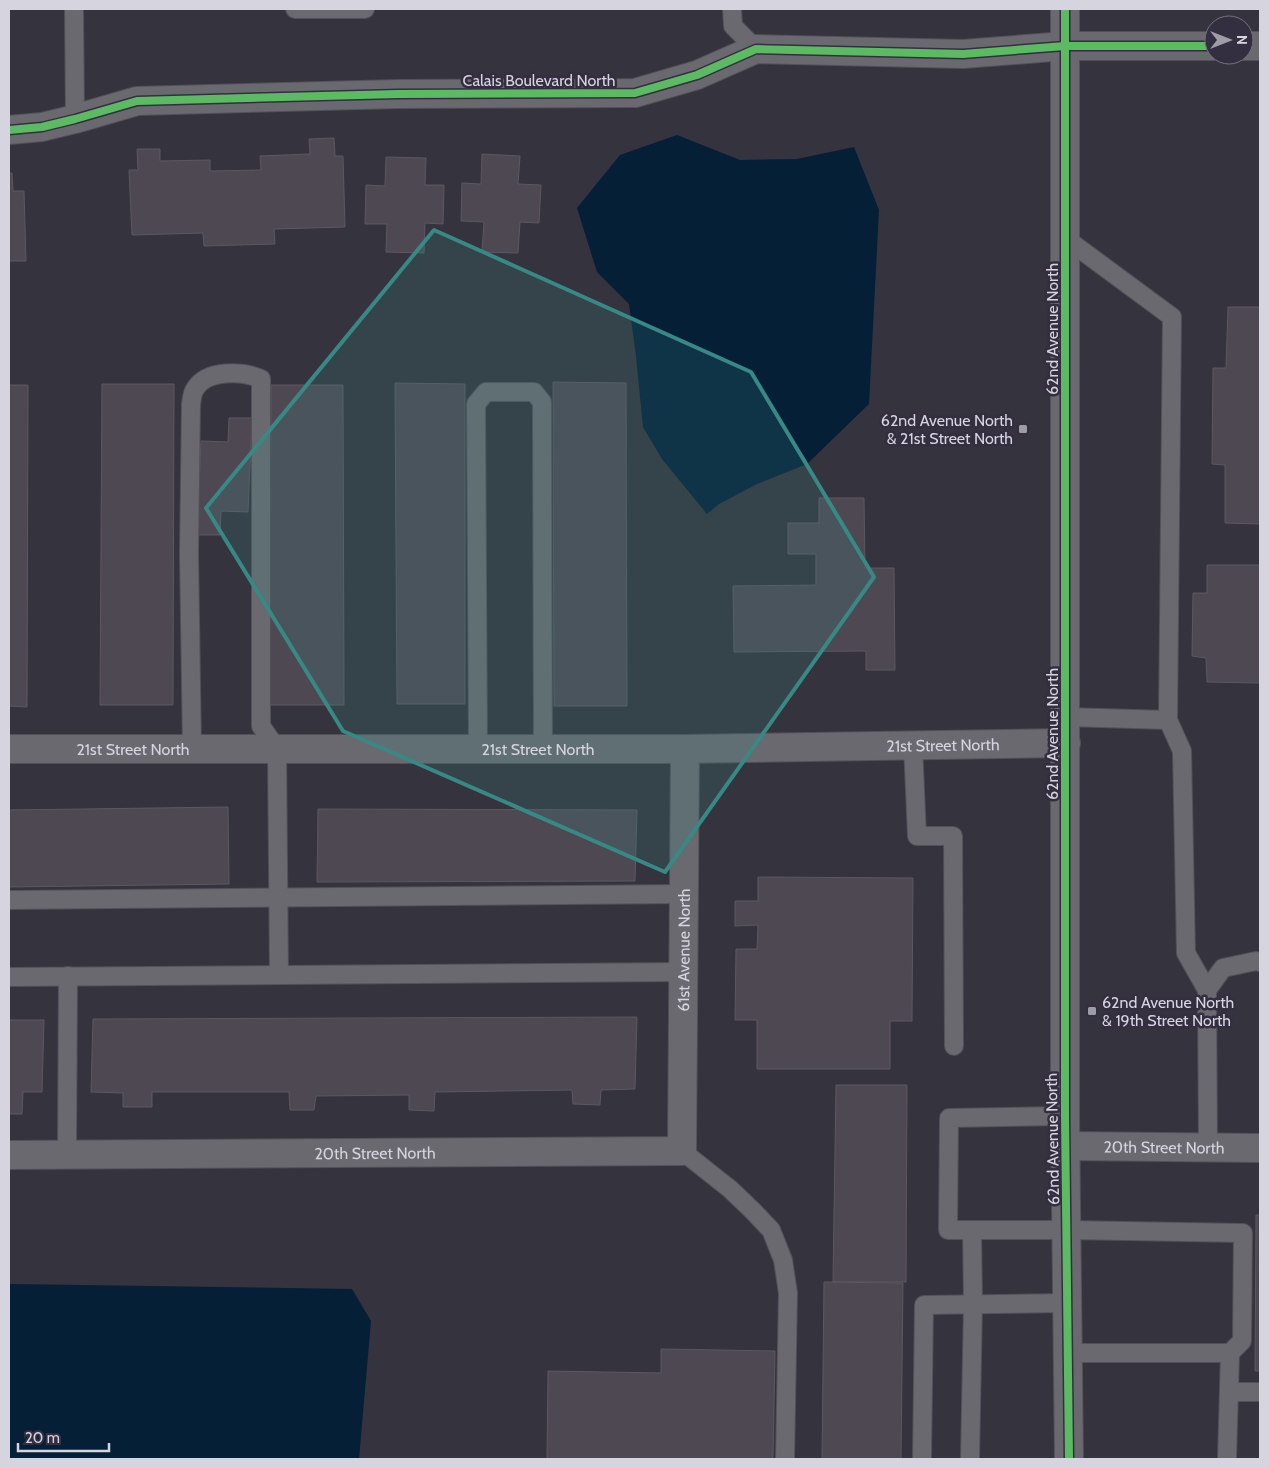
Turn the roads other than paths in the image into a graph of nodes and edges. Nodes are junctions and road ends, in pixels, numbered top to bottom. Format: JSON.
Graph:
{"nodes":[{"id":1,"x":74,"y":9,"type":"edge"},
{"id":2,"x":295,"y":9,"type":"edge"},
{"id":3,"x":365,"y":9,"type":"edge"},
{"id":4,"x":732,"y":9,"type":"edge"},
{"id":5,"x":1065,"y":9,"type":"edge"},
{"id":6,"x":1065,"y":46,"type":"junction"},
{"id":7,"x":1204,"y":46,"type":"edge"},
{"id":8,"x":756,"y":49,"type":"junction"},
{"id":9,"x":75,"y":120,"type":"junction"},
{"id":10,"x":9,"y":130,"type":"edge"},
{"id":11,"x":1065,"y":238,"type":"junction"},
{"id":12,"x":1168,"y":720,"type":"junction"},
{"id":13,"x":1066,"y":730,"type":"junction"},
{"id":14,"x":913,"y":745,"type":"junction"},
{"id":15,"x":277,"y":749,"type":"junction"},
{"id":16,"x":478,"y":749,"type":"junction"},
{"id":17,"x":543,"y":749,"type":"junction"},
{"id":18,"x":685,"y":749,"type":"junction"},
{"id":19,"x":9,"y":750,"type":"edge"},
{"id":20,"x":192,"y":750,"type":"junction"},
{"id":21,"x":684,"y":894,"type":"junction"},
{"id":22,"x":278,"y":898,"type":"junction"},
{"id":23,"x":9,"y":900,"type":"edge"},
{"id":24,"x":1260,"y":962,"type":"edge"},
{"id":25,"x":684,"y":972,"type":"junction"},
{"id":26,"x":280,"y":975,"type":"junction"},
{"id":27,"x":68,"y":976,"type":"junction"},
{"id":28,"x":9,"y":977,"type":"edge"},
{"id":29,"x":1206,"y":990,"type":"junction"},
{"id":30,"x":954,"y":1046,"type":"dead end"},
{"id":31,"x":1065,"y":1116,"type":"junction"},
{"id":32,"x":1066,"y":1146,"type":"junction"},
{"id":33,"x":1208,"y":1148,"type":"junction"},
{"id":34,"x":1260,"y":1148,"type":"edge"},
{"id":35,"x":682,"y":1151,"type":"junction"},
{"id":36,"x":9,"y":1155,"type":"edge"},
{"id":37,"x":67,"y":1155,"type":"junction"},
{"id":38,"x":972,"y":1230,"type":"junction"},
{"id":39,"x":1067,"y":1230,"type":"junction"},
{"id":40,"x":1067,"y":1303,"type":"junction"},
{"id":41,"x":973,"y":1304,"type":"junction"},
{"id":42,"x":1068,"y":1353,"type":"junction"},
{"id":43,"x":1230,"y":1353,"type":"junction"},
{"id":44,"x":1229,"y":1392,"type":"junction"},
{"id":45,"x":1260,"y":1392,"type":"edge"},
{"id":46,"x":785,"y":1459,"type":"edge"},
{"id":47,"x":922,"y":1459,"type":"edge"},
{"id":48,"x":970,"y":1459,"type":"edge"},
{"id":49,"x":1069,"y":1459,"type":"edge"},
{"id":50,"x":1227,"y":1459,"type":"edge"}],
"edges":[{"from":1,"to":9,"type":"lane"},
{"from":2,"to":3,"type":"lane"},
{"from":4,"to":8,"type":"lane"},
{"from":5,"to":6,"type":"street","name":"62nd Avenue North"},
{"from":6,"to":7,"type":"street","name":"Calais Boulevard North"},
{"from":6,"to":8,"type":"street","name":"Calais Boulevard North"},
{"from":6,"to":11,"type":"street","name":"62nd Avenue North"},
{"from":8,"to":9,"type":"street","name":"Calais Boulevard North"},
{"from":9,"to":10,"type":"street","name":"Calais Boulevard North"},
{"from":11,"to":12,"type":"lane"},
{"from":11,"to":13,"type":"street","name":"62nd Avenue North"},
{"from":12,"to":13,"type":"lane"},
{"from":12,"to":29,"type":"lane"},
{"from":13,"to":14,"type":"street","name":"21st Street North"},
{"from":13,"to":31,"type":"street","name":"62nd Avenue North"},
{"from":14,"to":18,"type":"street","name":"21st Street North"},
{"from":14,"to":30,"type":"lane"},
{"from":15,"to":16,"type":"street","name":"21st Street North"},
{"from":15,"to":20,"type":"street","name":"21st Street North"},
{"from":15,"to":20,"type":"lane"},
{"from":15,"to":22,"type":"lane"},
{"from":16,"to":17,"type":"street","name":"21st Street North"},
{"from":16,"to":17,"type":"lane"},
{"from":17,"to":18,"type":"street","name":"21st Street North"},
{"from":18,"to":21,"type":"street","name":"61st Avenue North"},
{"from":19,"to":20,"type":"street","name":"21st Street North"},
{"from":21,"to":22,"type":"lane"},
{"from":21,"to":25,"type":"street","name":"61st Avenue North"},
{"from":22,"to":23,"type":"lane"},
{"from":22,"to":26,"type":"lane"},
{"from":24,"to":29,"type":"lane"},
{"from":25,"to":26,"type":"lane"},
{"from":25,"to":35,"type":"street","name":"61st Avenue North"},
{"from":26,"to":27,"type":"lane"},
{"from":27,"to":28,"type":"lane"},
{"from":27,"to":37,"type":"lane"},
{"from":29,"to":33,"type":"lane"},
{"from":31,"to":32,"type":"street","name":"62nd Avenue North"},
{"from":31,"to":38,"type":"lane"},
{"from":32,"to":33,"type":"street","name":"20th Street North"},
{"from":32,"to":39,"type":"street","name":"62nd Avenue North"},
{"from":33,"to":34,"type":"street","name":"20th Street North"},
{"from":35,"to":37,"type":"street","name":"20th Street North"},
{"from":35,"to":46,"type":"lane"},
{"from":36,"to":37,"type":"street","name":"20th Street North"},
{"from":38,"to":39,"type":"lane"},
{"from":38,"to":41,"type":"lane"},
{"from":39,"to":40,"type":"street","name":"62nd Avenue North"},
{"from":39,"to":43,"type":"lane"},
{"from":40,"to":41,"type":"lane"},
{"from":40,"to":42,"type":"street","name":"62nd Avenue North"},
{"from":41,"to":47,"type":"lane"},
{"from":41,"to":48,"type":"lane"},
{"from":42,"to":43,"type":"lane"},
{"from":42,"to":49,"type":"street","name":"62nd Avenue North"},
{"from":43,"to":44,"type":"lane"},
{"from":44,"to":45,"type":"lane"},
{"from":44,"to":50,"type":"lane"}]}
